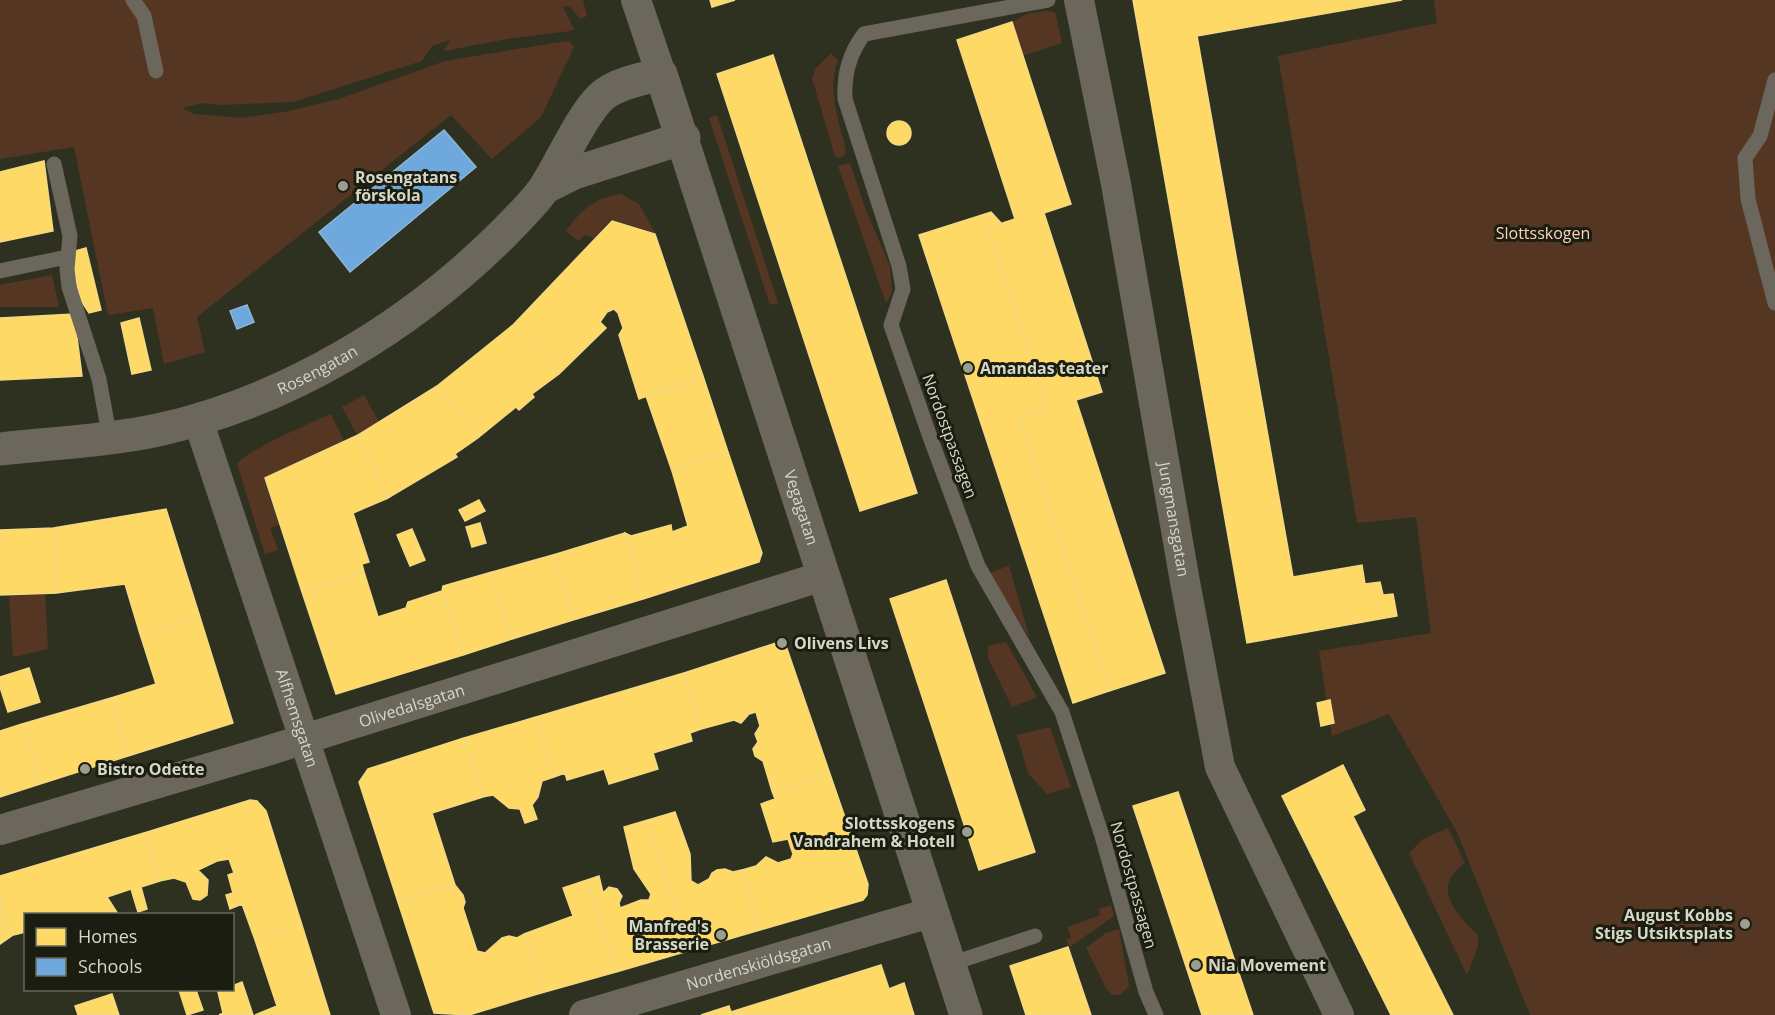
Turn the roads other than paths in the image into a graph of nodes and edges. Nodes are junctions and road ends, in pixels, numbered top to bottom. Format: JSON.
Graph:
{"nodes":[{"id":1,"x":133,"y":0,"type":"edge"},
{"id":2,"x":636,"y":0,"type":"edge"},
{"id":3,"x":1047,"y":0,"type":"edge"},
{"id":4,"x":1079,"y":0,"type":"edge"},
{"id":5,"x":156,"y":71,"type":"dead end"},
{"id":6,"x":662,"y":74,"type":"junction"},
{"id":7,"x":1775,"y":80,"type":"edge"},
{"id":8,"x":684,"y":138,"type":"junction"},
{"id":9,"x":54,"y":164,"type":"dead end"},
{"id":10,"x":546,"y":187,"type":"junction"},
{"id":11,"x":67,"y":257,"type":"junction"},
{"id":12,"x":0,"y":271,"type":"edge"},
{"id":13,"x":1775,"y":303,"type":"edge"},
{"id":14,"x":198,"y":420,"type":"junction"},
{"id":15,"x":0,"y":439,"type":"edge"},
{"id":16,"x":110,"y":439,"type":"junction"},
{"id":17,"x":36,"y":445,"type":"junction"},
{"id":18,"x":0,"y":449,"type":"edge"},
{"id":19,"x":823,"y":576,"type":"junction"},
{"id":20,"x":304,"y":739,"type":"junction"},
{"id":21,"x":0,"y":830,"type":"edge"},
{"id":22,"x":933,"y":912,"type":"junction"},
{"id":23,"x":1035,"y":936,"type":"dead end"},
{"id":24,"x":950,"y":964,"type":"junction"},
{"id":25,"x":396,"y":1015,"type":"edge"},
{"id":26,"x":584,"y":1015,"type":"edge"},
{"id":27,"x":966,"y":1015,"type":"edge"},
{"id":28,"x":1156,"y":1015,"type":"edge"},
{"id":29,"x":1339,"y":1015,"type":"edge"}],
"edges":[{"from":1,"to":5,"type":"lane"},
{"from":2,"to":6,"type":"street","name":"Vegagatan"},
{"from":3,"to":28,"type":"lane","name":"Nordostpassagen"},
{"from":4,"to":29,"type":"street","name":"Jungmansgatan"},
{"from":6,"to":8,"type":"street","name":"Vegagatan"},
{"from":6,"to":10,"type":"street","name":"Rosengatan"},
{"from":7,"to":13,"type":"lane"},
{"from":8,"to":10,"type":"street","name":"Rosengatan"},
{"from":8,"to":19,"type":"street","name":"Vegagatan"},
{"from":9,"to":11,"type":"lane"},
{"from":10,"to":14,"type":"street","name":"Rosengatan"},
{"from":11,"to":12,"type":"lane"},
{"from":11,"to":16,"type":"lane"},
{"from":14,"to":16,"type":"street","name":"Rosengatan"},
{"from":14,"to":20,"type":"street","name":"Alfhemsgatan"},
{"from":15,"to":17,"type":"street","name":"Rosengatan"},
{"from":16,"to":17,"type":"street","name":"Rosengatan"},
{"from":17,"to":18,"type":"street","name":"Rosengatan"},
{"from":19,"to":20,"type":"street","name":"Olivedalsgatan"},
{"from":19,"to":22,"type":"street","name":"Vegagatan"},
{"from":20,"to":21,"type":"street","name":"Olivedalsgatan"},
{"from":20,"to":25,"type":"street","name":"Alfhemsgatan"},
{"from":22,"to":24,"type":"street","name":"Vegagatan"},
{"from":22,"to":26,"type":"street","name":"Nordenskiöldsgatan"},
{"from":23,"to":24,"type":"lane"},
{"from":24,"to":27,"type":"street","name":"Vegagatan"}]}
